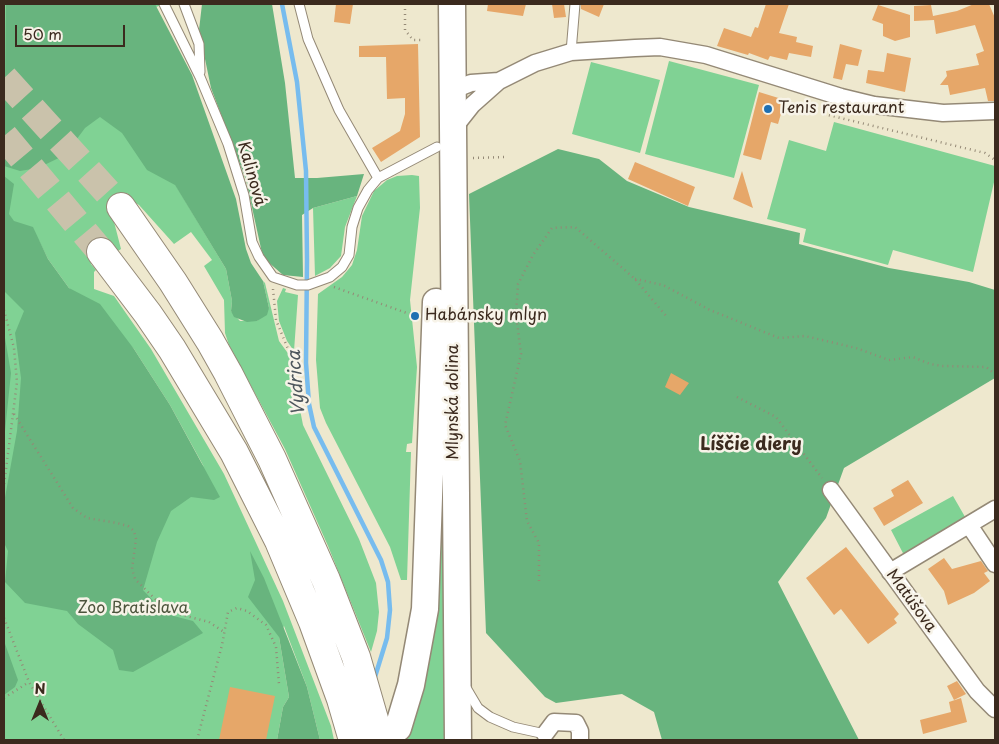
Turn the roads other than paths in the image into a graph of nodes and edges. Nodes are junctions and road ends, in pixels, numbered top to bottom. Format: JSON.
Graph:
{"nodes":[{"id":1,"x":164,"y":4,"type":"edge"},
{"id":2,"x":184,"y":4,"type":"edge"},
{"id":3,"x":299,"y":4,"type":"edge"},
{"id":4,"x":436,"y":4,"type":"edge"},
{"id":5,"x":452,"y":4,"type":"edge"},
{"id":6,"x":575,"y":4,"type":"edge"},
{"id":7,"x":571,"y":52,"type":"junction"},
{"id":8,"x":200,"y":77,"type":"junction"},
{"id":9,"x":499,"y":80,"type":"junction"},
{"id":10,"x":443,"y":97,"type":"junction"},
{"id":11,"x":995,"y":111,"type":"edge"},
{"id":12,"x":445,"y":138,"type":"junction"},
{"id":13,"x":378,"y":178,"type":"junction"},
{"id":14,"x":121,"y":207,"type":"tunnel mouth"},
{"id":15,"x":101,"y":252,"type":"tunnel mouth"},
{"id":16,"x":831,"y":490,"type":"road end"},
{"id":17,"x":995,"y":509,"type":"edge"},
{"id":18,"x":969,"y":525,"type":"junction"},
{"id":19,"x":995,"y":564,"type":"edge"},
{"id":20,"x":890,"y":572,"type":"junction"},
{"id":21,"x":458,"y":664,"type":"junction"},
{"id":22,"x":995,"y":709,"type":"edge"},
{"id":23,"x":389,"y":734,"type":"edge"},
{"id":24,"x":545,"y":737,"type":"edge"},
{"id":25,"x":353,"y":740,"type":"edge"},
{"id":26,"x":458,"y":740,"type":"edge"},
{"id":27,"x":580,"y":740,"type":"edge"}],
"edges":[{"from":1,"to":8,"type":"lane","name":"Kalinová"},
{"from":2,"to":8,"type":"lane"},
{"from":3,"to":13,"type":"lane"},
{"from":4,"to":10,"type":"main road","name":"Mlynská dolina"},
{"from":5,"to":10,"type":"main road","name":"Mlynská dolina"},
{"from":6,"to":7,"type":"lane"},
{"from":7,"to":9,"type":"street"},
{"from":7,"to":11,"type":"street"},
{"from":8,"to":13,"type":"lane","name":"Kalinová"},
{"from":9,"to":10,"type":"street"},
{"from":9,"to":12,"type":"street"},
{"from":10,"to":12,"type":"main road","name":"Mlynská dolina"},
{"from":12,"to":13,"type":"lane"},
{"from":12,"to":21,"type":"main road","name":"Mlynská dolina"},
{"from":12,"to":23,"type":"main road","name":"Mlynská dolina"},
{"from":14,"to":23,"type":"highway"},
{"from":15,"to":25,"type":"highway"},
{"from":16,"to":20,"type":"street","name":"Matúšova"},
{"from":17,"to":18,"type":"street"},
{"from":18,"to":19,"type":"street"},
{"from":18,"to":20,"type":"street"},
{"from":20,"to":22,"type":"street","name":"Matúšova"},
{"from":21,"to":24,"type":"lane"},
{"from":21,"to":26,"type":"main road","name":"Mlynská dolina"},
{"from":24,"to":27,"type":"street"}]}
